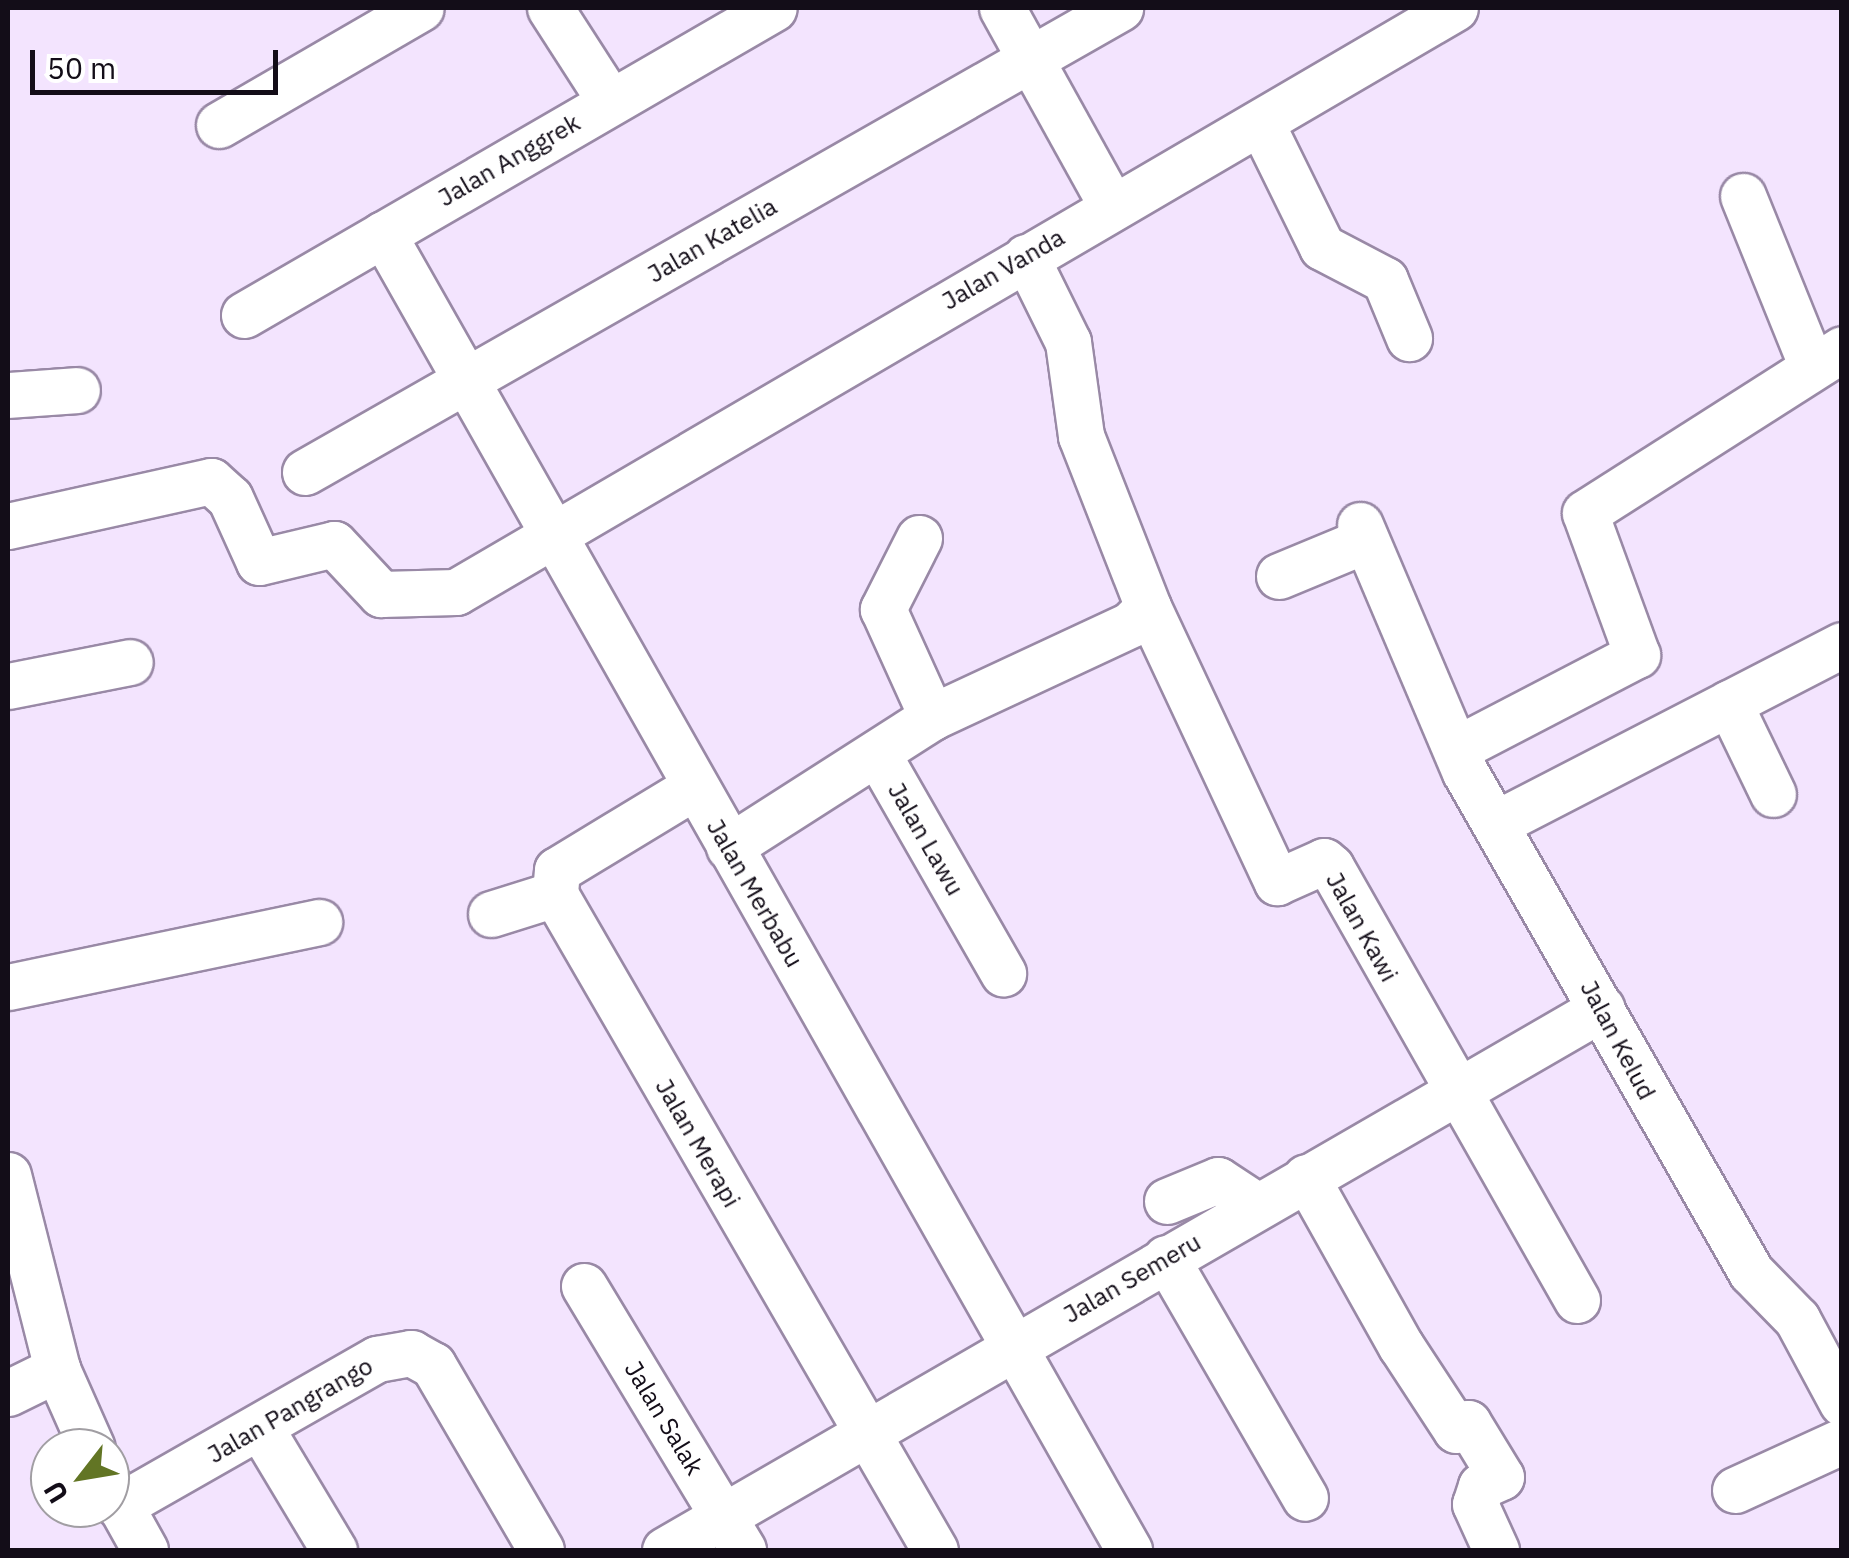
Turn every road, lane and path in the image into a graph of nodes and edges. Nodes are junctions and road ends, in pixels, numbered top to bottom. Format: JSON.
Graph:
{"nodes":[{"id":1,"x":421,"y":8,"type":"edge"},
{"id":2,"x":550,"y":8,"type":"edge"},
{"id":3,"x":1002,"y":8,"type":"edge"},
{"id":4,"x":1120,"y":8,"type":"edge"},
{"id":5,"x":1455,"y":8,"type":"edge"},
{"id":6,"x":757,"y":12,"type":"edge"},
{"id":7,"x":1030,"y":58,"type":"junction"},
{"id":8,"x":610,"y":101,"type":"junction"},
{"id":9,"x":220,"y":125,"type":"dead end"},
{"id":10,"x":1262,"y":125,"type":"junction"},
{"id":11,"x":1743,"y":196,"type":"dead end"},
{"id":12,"x":1111,"y":204,"type":"junction"},
{"id":13,"x":383,"y":234,"type":"junction"},
{"id":14,"x":1026,"y":256,"type":"junction"},
{"id":15,"x":244,"y":314,"type":"dead end"},
{"id":16,"x":1408,"y":338,"type":"dead end"},
{"id":17,"x":1826,"y":356,"type":"edge"},
{"id":18,"x":465,"y":381,"type":"junction"},
{"id":19,"x":77,"y":390,"type":"dead end"},
{"id":20,"x":8,"y":395,"type":"edge"},
{"id":21,"x":304,"y":472,"type":"dead end"},
{"id":22,"x":8,"y":526,"type":"edge"},
{"id":23,"x":553,"y":534,"type":"junction"},
{"id":24,"x":919,"y":538,"type":"dead end"},
{"id":25,"x":1279,"y":576,"type":"dead end"},
{"id":26,"x":1148,"y":607,"type":"junction"},
{"id":27,"x":1842,"y":646,"type":"edge"},
{"id":28,"x":130,"y":662,"type":"dead end"},
{"id":29,"x":8,"y":686,"type":"edge"},
{"id":30,"x":1730,"y":703,"type":"junction"},
{"id":31,"x":932,"y":717,"type":"junction"},
{"id":32,"x":1458,"y":748,"type":"junction"},
{"id":33,"x":876,"y":753,"type":"junction"},
{"id":34,"x":694,"y":787,"type":"junction"},
{"id":35,"x":1773,"y":794,"type":"dead end"},
{"id":36,"x":1497,"y":823,"type":"junction"},
{"id":37,"x":729,"y":847,"type":"junction"},
{"id":38,"x":555,"y":894,"type":"junction"},
{"id":39,"x":491,"y":914,"type":"dead end"},
{"id":40,"x":320,"y":922,"type":"dead end"},
{"id":41,"x":1003,"y":973,"type":"dead end"},
{"id":42,"x":8,"y":987,"type":"edge"},
{"id":43,"x":1602,"y":1008,"type":"junction"},
{"id":44,"x":1453,"y":1094,"type":"junction"},
{"id":45,"x":8,"y":1175,"type":"edge"},
{"id":46,"x":1306,"y":1177,"type":"junction"},
{"id":47,"x":1167,"y":1201,"type":"dead end"},
{"id":48,"x":1256,"y":1206,"type":"junction"},
{"id":49,"x":13,"y":1238,"type":"edge"},
{"id":50,"x":1166,"y":1258,"type":"junction"},
{"id":51,"x":584,"y":1286,"type":"dead end"},
{"id":52,"x":1577,"y":1300,"type":"dead end"},
{"id":53,"x":1016,"y":1346,"type":"junction"},
{"id":54,"x":57,"y":1369,"type":"junction"},
{"id":55,"x":8,"y":1392,"type":"edge"},
{"id":56,"x":1842,"y":1403,"type":"edge"},
{"id":57,"x":260,"y":1427,"type":"junction"},
{"id":58,"x":83,"y":1428,"type":"edge"},
{"id":59,"x":865,"y":1434,"type":"junction"},
{"id":60,"x":1842,"y":1441,"type":"edge"},
{"id":61,"x":130,"y":1489,"type":"edge"},
{"id":62,"x":1736,"y":1490,"type":"dead end"},
{"id":63,"x":1305,"y":1498,"type":"dead end"},
{"id":64,"x":130,"y":1524,"type":"edge"},
{"id":65,"x":733,"y":1533,"type":"edge"},
{"id":66,"x":145,"y":1550,"type":"edge"},
{"id":67,"x":334,"y":1550,"type":"edge"},
{"id":68,"x":542,"y":1550,"type":"edge"},
{"id":69,"x":664,"y":1550,"type":"edge"},
{"id":70,"x":935,"y":1550,"type":"edge"},
{"id":71,"x":1129,"y":1550,"type":"edge"},
{"id":72,"x":1496,"y":1550,"type":"edge"}],
"edges":[{"from":1,"to":9,"type":"street"},
{"from":2,"to":8,"type":"street"},
{"from":3,"to":7,"type":"street"},
{"from":4,"to":7,"type":"street","name":"Jalan Katelia"},
{"from":5,"to":10,"type":"street","name":"Jalan Vanda"},
{"from":6,"to":8,"type":"street","name":"Jalan Anggrek"},
{"from":7,"to":12,"type":"street"},
{"from":7,"to":18,"type":"street","name":"Jalan Katelia"},
{"from":8,"to":13,"type":"street","name":"Jalan Anggrek"},
{"from":10,"to":12,"type":"street","name":"Jalan Vanda"},
{"from":10,"to":16,"type":"street"},
{"from":11,"to":17,"type":"street"},
{"from":12,"to":14,"type":"street","name":"Jalan Vanda"},
{"from":13,"to":15,"type":"street","name":"Jalan Anggrek"},
{"from":13,"to":18,"type":"street","name":"Jalan Merbabu"},
{"from":14,"to":23,"type":"street","name":"Jalan Vanda"},
{"from":14,"to":26,"type":"street"},
{"from":17,"to":32,"type":"street"},
{"from":18,"to":21,"type":"street","name":"Jalan Katelia"},
{"from":18,"to":23,"type":"street","name":"Jalan Merbabu"},
{"from":19,"to":20,"type":"street"},
{"from":22,"to":23,"type":"street","name":"Jalan Vanda"},
{"from":23,"to":34,"type":"street","name":"Jalan Merbabu"},
{"from":24,"to":31,"type":"street"},
{"from":25,"to":32,"type":"street","name":"Jalan Kelud"},
{"from":26,"to":31,"type":"street"},
{"from":26,"to":44,"type":"street","name":"Jalan Kawi"},
{"from":27,"to":30,"type":"street"},
{"from":28,"to":29,"type":"street"},
{"from":30,"to":35,"type":"street"},
{"from":30,"to":36,"type":"street"},
{"from":31,"to":33,"type":"street"},
{"from":32,"to":36,"type":"street","name":"Jalan Kelud"},
{"from":33,"to":37,"type":"street","name":"Jalan Lawu"},
{"from":33,"to":41,"type":"street","name":"Jalan Lawu"},
{"from":34,"to":37,"type":"street","name":"Jalan Merbabu"},
{"from":34,"to":38,"type":"street"},
{"from":36,"to":43,"type":"street","name":"Jalan Kelud"},
{"from":37,"to":53,"type":"street","name":"Jalan Merbabu"},
{"from":38,"to":39,"type":"street"},
{"from":38,"to":59,"type":"street","name":"Jalan Merapi"},
{"from":40,"to":42,"type":"street"},
{"from":43,"to":44,"type":"street","name":"Jalan Semeru"},
{"from":43,"to":56,"type":"street","name":"Jalan Kelud"},
{"from":44,"to":46,"type":"street","name":"Jalan Semeru"},
{"from":44,"to":52,"type":"street","name":"Jalan Kawi"},
{"from":45,"to":49,"type":"street"},
{"from":46,"to":48,"type":"street","name":"Jalan Semeru"},
{"from":46,"to":72,"type":"street"},
{"from":47,"to":48,"type":"street"},
{"from":48,"to":50,"type":"street","name":"Jalan Semeru"},
{"from":49,"to":54,"type":"street"},
{"from":50,"to":53,"type":"street","name":"Jalan Semeru"},
{"from":50,"to":63,"type":"street"},
{"from":51,"to":65,"type":"street","name":"Jalan Salak"},
{"from":53,"to":59,"type":"street","name":"Jalan Semeru"},
{"from":53,"to":71,"type":"street","name":"Jalan Merbabu"},
{"from":54,"to":55,"type":"street"},
{"from":54,"to":58,"type":"street"},
{"from":57,"to":61,"type":"street","name":"Jalan Pangrango"},
{"from":57,"to":67,"type":"street"},
{"from":57,"to":68,"type":"street","name":"Jalan Pangrango"},
{"from":59,"to":65,"type":"street","name":"Jalan Semeru"},
{"from":59,"to":70,"type":"street","name":"Jalan Merapi"},
{"from":60,"to":62,"type":"street"},
{"from":64,"to":66,"type":"street","name":"Jalan Pangrango"},
{"from":65,"to":69,"type":"street","name":"Jalan Semeru"}]}
